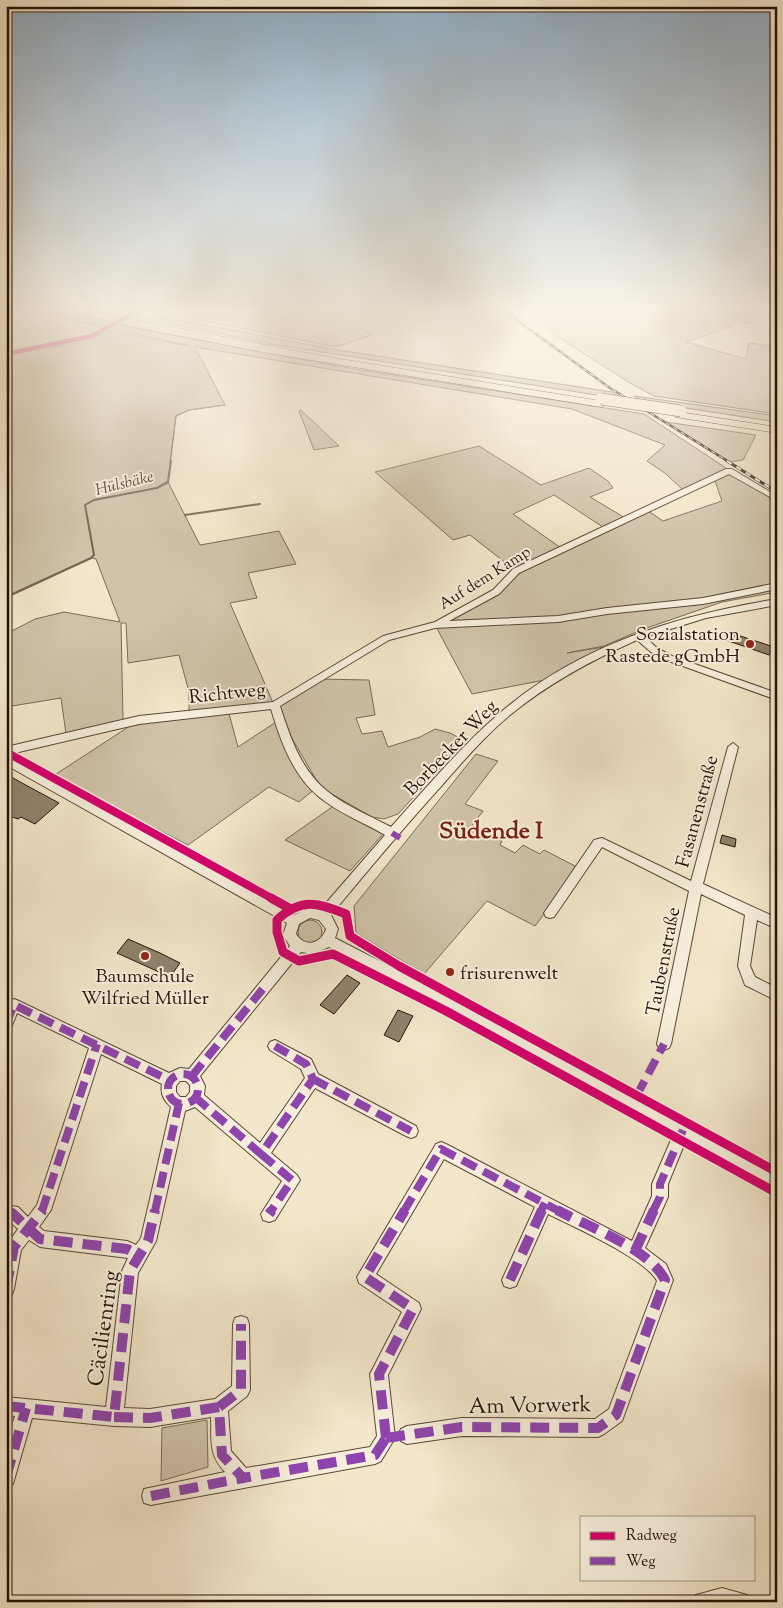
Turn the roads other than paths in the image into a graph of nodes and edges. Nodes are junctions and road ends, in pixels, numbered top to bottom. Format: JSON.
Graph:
{"nodes":[{"id":1,"x":488,"y":385,"type":"edge"},
{"id":2,"x":498,"y":385,"type":"edge"},
{"id":3,"x":601,"y":402,"type":"junction"},
{"id":4,"x":777,"y":408,"type":"edge"},
{"id":5,"x":680,"y":413,"type":"junction"},
{"id":6,"x":777,"y":414,"type":"edge"},
{"id":7,"x":777,"y":425,"type":"edge"},
{"id":8,"x":777,"y":430,"type":"edge"},
{"id":9,"x":777,"y":498,"type":"edge"},
{"id":10,"x":777,"y":586,"type":"edge"},
{"id":11,"x":777,"y":602,"type":"edge"},
{"id":12,"x":435,"y":625,"type":"junction"},
{"id":13,"x":638,"y":636,"type":"junction"},
{"id":14,"x":777,"y":697,"type":"edge"},
{"id":15,"x":275,"y":705,"type":"junction"},
{"id":16,"x":733,"y":747,"type":"dead end"},
{"id":17,"x":6,"y":751,"type":"edge"},
{"id":18,"x":6,"y":760,"type":"edge"},
{"id":19,"x":392,"y":833,"type":"junction"},
{"id":20,"x":696,"y":888,"type":"junction"},
{"id":21,"x":752,"y":912,"type":"junction"},
{"id":22,"x":550,"y":913,"type":"dead end"},
{"id":23,"x":323,"y":916,"type":"junction"},
{"id":24,"x":294,"y":921,"type":"junction"},
{"id":25,"x":777,"y":924,"type":"edge"},
{"id":26,"x":328,"y":940,"type":"junction"},
{"id":27,"x":298,"y":946,"type":"junction"},
{"id":28,"x":777,"y":995,"type":"edge"},
{"id":29,"x":6,"y":1024,"type":"edge"},
{"id":30,"x":97,"y":1044,"type":"junction"},
{"id":31,"x":664,"y":1044,"type":"dead end"},
{"id":32,"x":275,"y":1046,"type":"dead end"},
{"id":33,"x":192,"y":1076,"type":"junction"},
{"id":34,"x":313,"y":1079,"type":"junction"},
{"id":35,"x":171,"y":1081,"type":"junction"},
{"id":36,"x":195,"y":1097,"type":"junction"},
{"id":37,"x":179,"y":1103,"type":"junction"},
{"id":38,"x":682,"y":1130,"type":"junction"},
{"id":39,"x":411,"y":1132,"type":"dead end"},
{"id":40,"x":261,"y":1154,"type":"junction"},
{"id":41,"x":777,"y":1182,"type":"edge"},
{"id":42,"x":544,"y":1203,"type":"junction"},
{"id":43,"x":6,"y":1213,"type":"edge"},
{"id":44,"x":269,"y":1214,"type":"dead end"},
{"id":45,"x":27,"y":1227,"type":"junction"},
{"id":46,"x":635,"y":1251,"type":"junction"},
{"id":47,"x":139,"y":1255,"type":"junction"},
{"id":48,"x":510,"y":1280,"type":"dead end"},
{"id":49,"x":6,"y":1289,"type":"edge"},
{"id":50,"x":241,"y":1324,"type":"dead end"},
{"id":51,"x":6,"y":1406,"type":"edge"},
{"id":52,"x":219,"y":1407,"type":"junction"},
{"id":53,"x":26,"y":1408,"type":"junction"},
{"id":54,"x":114,"y":1417,"type":"junction"},
{"id":55,"x":407,"y":1435,"type":"dead end"},
{"id":56,"x":6,"y":1477,"type":"edge"},
{"id":57,"x":242,"y":1478,"type":"junction"},
{"id":58,"x":152,"y":1496,"type":"dead end"},
{"id":59,"x":703,"y":1602,"type":"edge"},
{"id":60,"x":740,"y":1602,"type":"edge"}],
"edges":[{"from":1,"to":3,"type":"highway"},
{"from":2,"to":3,"type":"highway"},
{"from":3,"to":5,"type":"highway"},
{"from":4,"to":6,"type":"street"},
{"from":5,"to":7,"type":"highway"},
{"from":5,"to":8,"type":"highway"},
{"from":9,"to":12,"type":"street","name":"Auf dem Kamp"},
{"from":10,"to":12,"type":"street","name":"Auf dem Kamp"},
{"from":11,"to":13,"type":"street","name":"Borbecker Weg"},
{"from":12,"to":15,"type":"street","name":"Richtweg"},
{"from":13,"to":14,"type":"street"},
{"from":13,"to":19,"type":"street","name":"Borbecker Weg"},
{"from":15,"to":17,"type":"street","name":"Richtweg"},
{"from":15,"to":19,"type":"street"},
{"from":16,"to":20,"type":"street","name":"Fasanenstraße"},
{"from":18,"to":24,"type":"street"},
{"from":19,"to":23,"type":"street","name":"Borbecker Weg"},
{"from":20,"to":21,"type":"street","name":"Fasanenstraße"},
{"from":20,"to":22,"type":"street"},
{"from":20,"to":31,"type":"street","name":"Taubenstraße"},
{"from":21,"to":25,"type":"street","name":"Fasanenstraße"},
{"from":21,"to":28,"type":"street"},
{"from":23,"to":24,"type":"street"},
{"from":23,"to":26,"type":"street"},
{"from":24,"to":27,"type":"street"},
{"from":26,"to":27,"type":"street"},
{"from":26,"to":38,"type":"street"},
{"from":27,"to":33,"type":"street"},
{"from":29,"to":30,"type":"street"},
{"from":30,"to":35,"type":"street"},
{"from":30,"to":45,"type":"street"},
{"from":32,"to":34,"type":"street"},
{"from":33,"to":35,"type":"street"},
{"from":33,"to":36,"type":"street"},
{"from":34,"to":39,"type":"street"},
{"from":34,"to":40,"type":"street"},
{"from":35,"to":37,"type":"street"},
{"from":36,"to":37,"type":"street"},
{"from":36,"to":40,"type":"street"},
{"from":37,"to":47,"type":"street","name":"Cäcilienring"},
{"from":38,"to":41,"type":"street"},
{"from":38,"to":46,"type":"street"},
{"from":40,"to":44,"type":"street"},
{"from":42,"to":46,"type":"street","name":"Am Vorwerk"},
{"from":42,"to":48,"type":"street"},
{"from":42,"to":57,"type":"street","name":"Am Vorwerk"},
{"from":43,"to":45,"type":"street"},
{"from":45,"to":47,"type":"street"},
{"from":45,"to":49,"type":"street"},
{"from":46,"to":55,"type":"street","name":"Am Vorwerk"},
{"from":47,"to":54,"type":"street","name":"Cäcilienring"},
{"from":50,"to":52,"type":"street"},
{"from":51,"to":53,"type":"street"},
{"from":52,"to":54,"type":"street"},
{"from":52,"to":57,"type":"street"},
{"from":53,"to":54,"type":"street"},
{"from":53,"to":56,"type":"street"},
{"from":57,"to":58,"type":"street"},
{"from":59,"to":60,"type":"street"}]}
